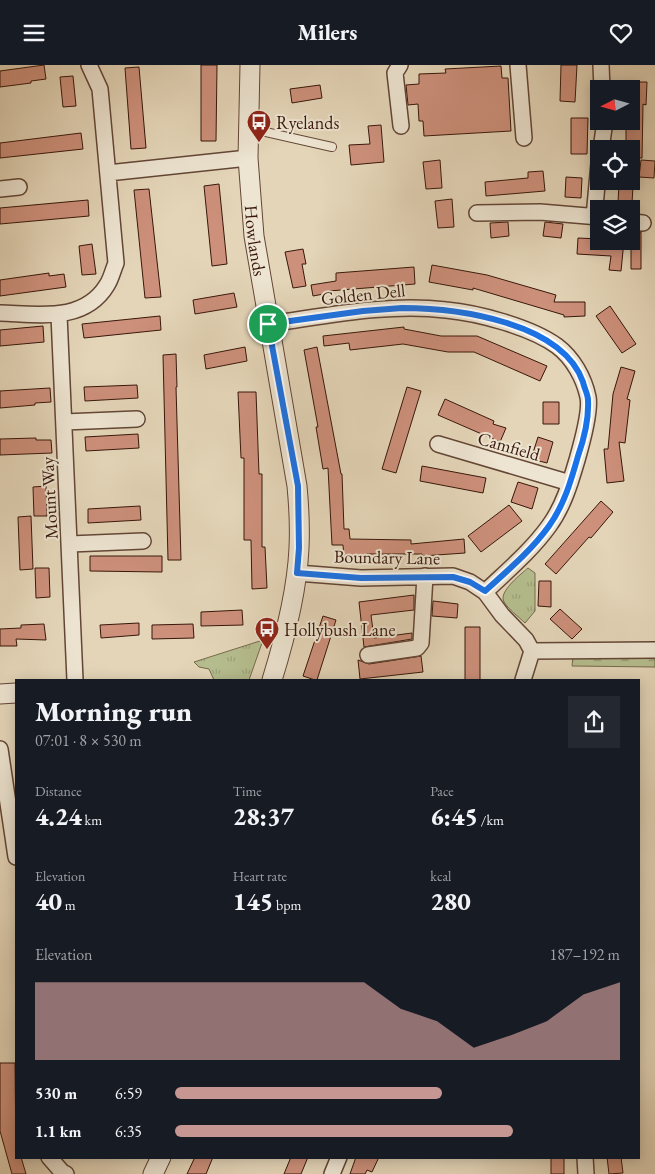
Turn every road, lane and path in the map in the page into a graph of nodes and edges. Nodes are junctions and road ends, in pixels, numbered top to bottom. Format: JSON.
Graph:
{"nodes":[{"id":1,"x":89,"y":65,"type":"edge"},
{"id":2,"x":250,"y":65,"type":"edge"},
{"id":3,"x":400,"y":65,"type":"edge"},
{"id":4,"x":518,"y":65,"type":"edge"},
{"id":5,"x":601,"y":65,"type":"edge"},
{"id":6,"x":602,"y":80,"type":"edge"},
{"id":7,"x":400,"y":126,"type":"dead end"},
{"id":8,"x":248,"y":128,"type":"junction"},
{"id":9,"x":524,"y":139,"type":"dead end"},
{"id":10,"x":332,"y":147,"type":"dead end"},
{"id":11,"x":248,"y":158,"type":"junction"},
{"id":12,"x":108,"y":173,"type":"junction"},
{"id":13,"x":19,"y":187,"type":"dead end"},
{"id":14,"x":0,"y":189,"type":"edge"},
{"id":15,"x":477,"y":213,"type":"dead end"},
{"id":16,"x":590,"y":216,"type":"edge"},
{"id":17,"x":0,"y":313,"type":"edge"},
{"id":18,"x":59,"y":315,"type":"junction"},
{"id":19,"x":268,"y":324,"type":"junction"},
{"id":20,"x":137,"y":419,"type":"dead end"},
{"id":21,"x":64,"y":422,"type":"junction"},
{"id":22,"x":438,"y":444,"type":"dead end"},
{"id":23,"x":570,"y":483,"type":"junction"},
{"id":24,"x":143,"y":541,"type":"dead end"},
{"id":25,"x":70,"y":544,"type":"junction"},
{"id":26,"x":297,"y":573,"type":"junction"},
{"id":27,"x":425,"y":576,"type":"junction"},
{"id":28,"x":485,"y":591,"type":"junction"},
{"id":29,"x":655,"y":650,"type":"edge"},
{"id":30,"x":532,"y":651,"type":"junction"},
{"id":31,"x":368,"y":655,"type":"dead end"},
{"id":32,"x":75,"y":679,"type":"edge"},
{"id":33,"x":272,"y":679,"type":"edge"},
{"id":34,"x":523,"y":679,"type":"edge"},
{"id":35,"x":0,"y":693,"type":"edge"},
{"id":36,"x":15,"y":693,"type":"edge"},
{"id":37,"x":0,"y":749,"type":"edge"},
{"id":38,"x":15,"y":850,"type":"edge"},
{"id":39,"x":51,"y":1159,"type":"edge"},
{"id":40,"x":160,"y":1159,"type":"edge"},
{"id":41,"x":338,"y":1159,"type":"edge"},
{"id":42,"x":585,"y":1159,"type":"edge"},
{"id":43,"x":62,"y":1173,"type":"edge"},
{"id":44,"x":153,"y":1174,"type":"edge"},
{"id":45,"x":332,"y":1174,"type":"edge"},
{"id":46,"x":586,"y":1174,"type":"edge"}],
"edges":[{"from":1,"to":12,"type":"street"},
{"from":2,"to":8,"type":"street","name":"Howlands"},
{"from":3,"to":7,"type":"street"},
{"from":4,"to":9,"type":"street"},
{"from":5,"to":6,"type":"street"},
{"from":8,"to":10,"type":"lane"},
{"from":8,"to":11,"type":"street","name":"Howlands"},
{"from":11,"to":12,"type":"street"},
{"from":11,"to":19,"type":"street","name":"Howlands"},
{"from":12,"to":18,"type":"street"},
{"from":13,"to":14,"type":"street"},
{"from":15,"to":16,"type":"street"},
{"from":17,"to":18,"type":"street"},
{"from":18,"to":21,"type":"street","name":"Mount Way"},
{"from":19,"to":23,"type":"street","name":"Golden Dell"},
{"from":19,"to":26,"type":"street","name":"Howlands"},
{"from":20,"to":21,"type":"street"},
{"from":21,"to":25,"type":"street","name":"Mount Way"},
{"from":22,"to":23,"type":"street","name":"Camfield"},
{"from":23,"to":28,"type":"street","name":"Golden Dell"},
{"from":24,"to":25,"type":"street"},
{"from":25,"to":32,"type":"street","name":"Mount Way"},
{"from":26,"to":27,"type":"street","name":"Boundary Lane"},
{"from":26,"to":33,"type":"street","name":"Howlands"},
{"from":27,"to":28,"type":"street","name":"Boundary Lane"},
{"from":27,"to":31,"type":"street"},
{"from":28,"to":30,"type":"street","name":"Boundary Lane"},
{"from":29,"to":30,"type":"street"},
{"from":30,"to":34,"type":"street"},
{"from":35,"to":36,"type":"street"},
{"from":37,"to":38,"type":"street"},
{"from":39,"to":43,"type":"street"},
{"from":40,"to":44,"type":"street"},
{"from":41,"to":45,"type":"street"},
{"from":42,"to":46,"type":"street"}]}
